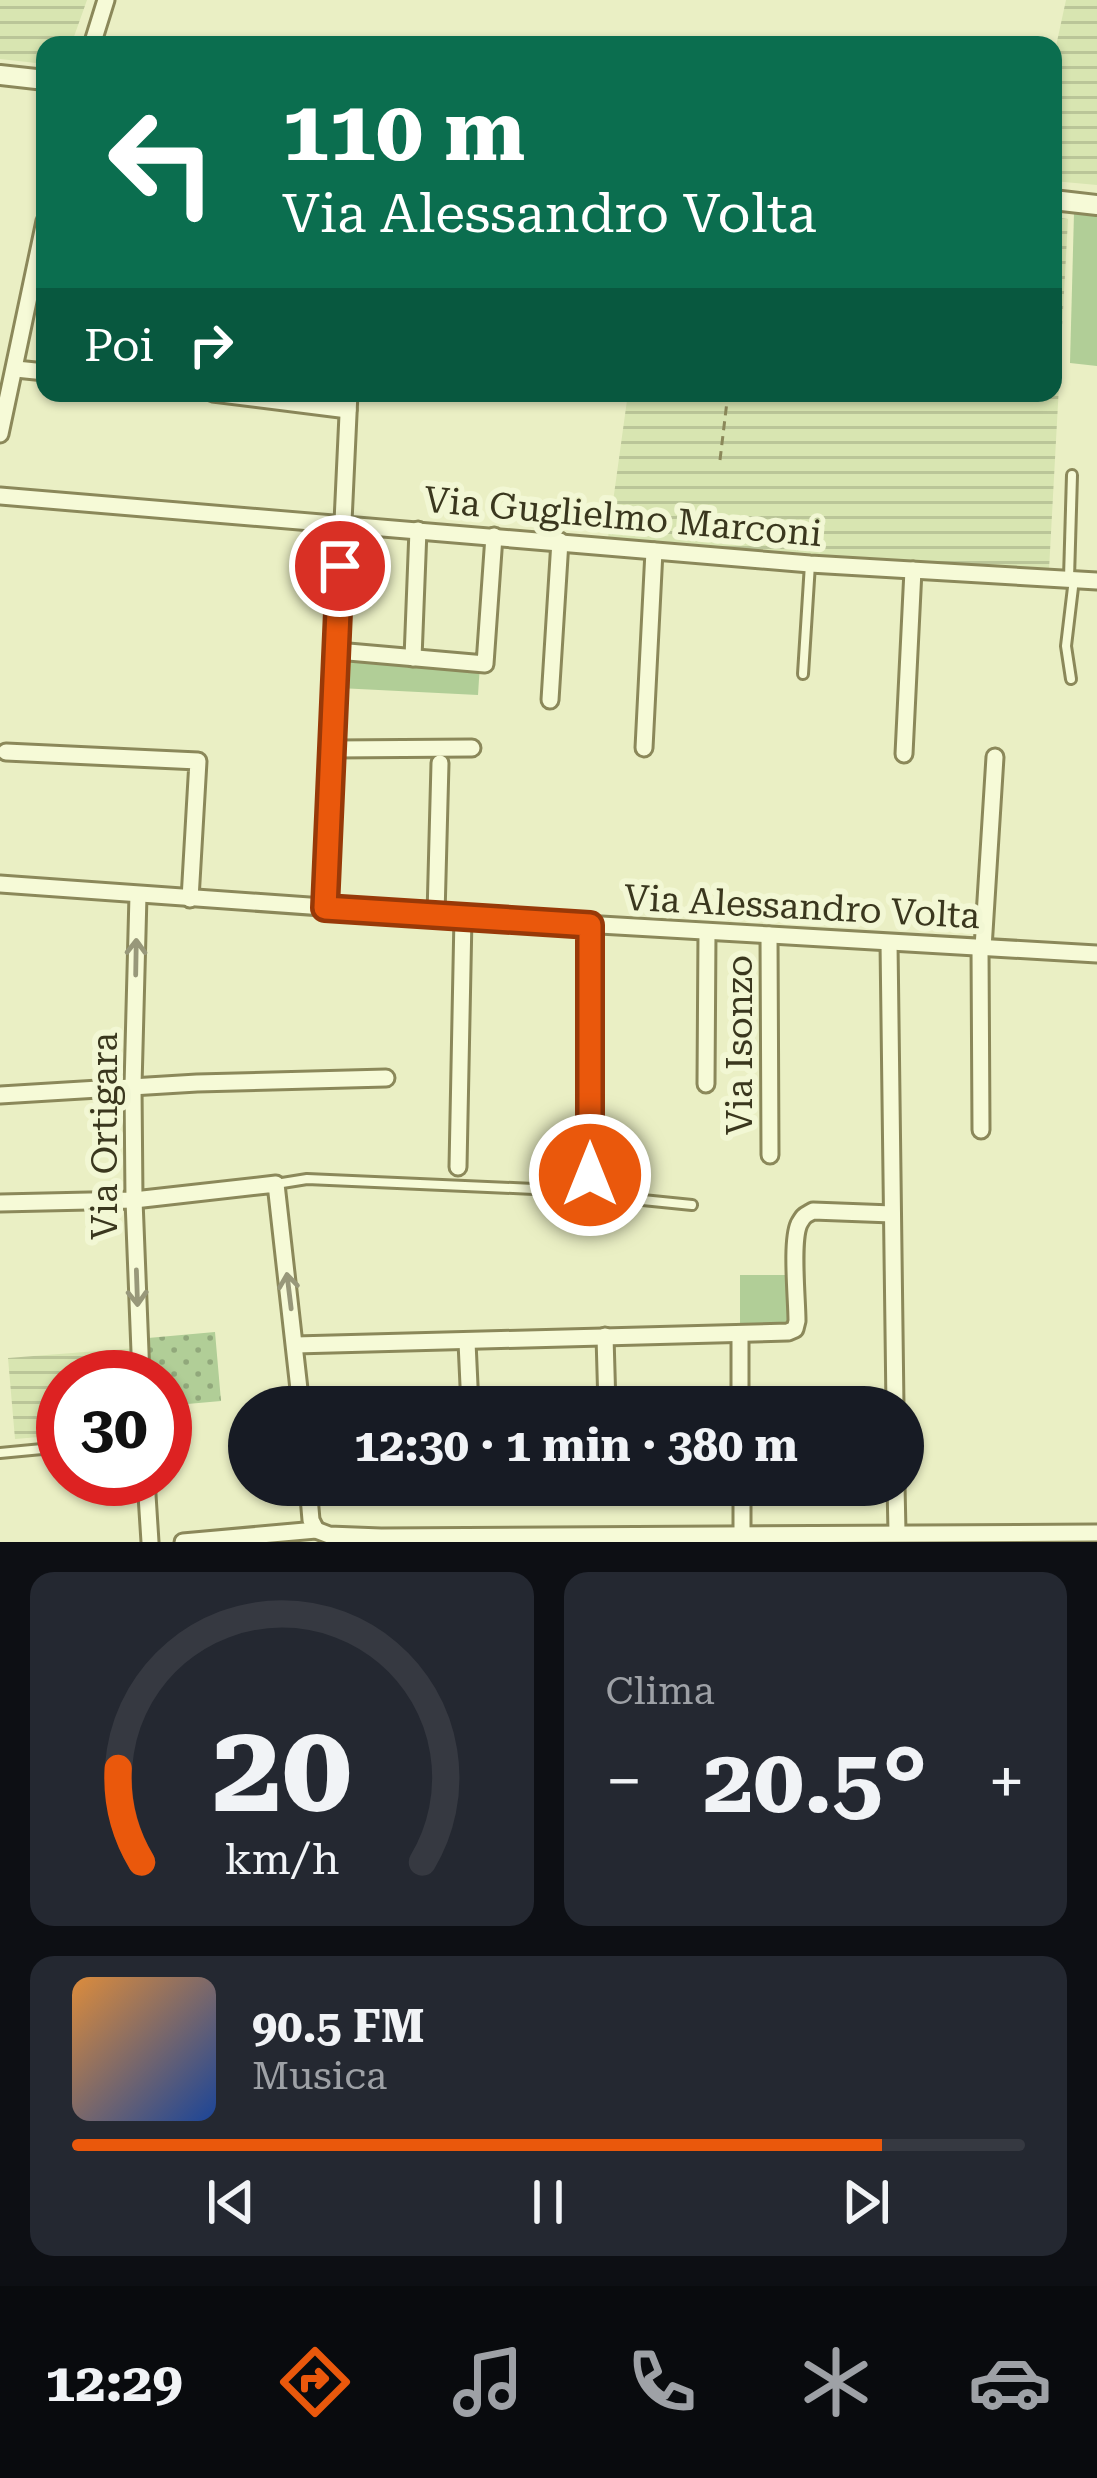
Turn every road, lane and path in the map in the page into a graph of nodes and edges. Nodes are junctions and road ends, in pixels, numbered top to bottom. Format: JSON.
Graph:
{"nodes":[{"id":1,"x":106,"y":0,"type":"edge"},
{"id":2,"x":95,"y":36,"type":"edge"},
{"id":3,"x":0,"y":75,"type":"edge"},
{"id":4,"x":36,"y":79,"type":"edge"},
{"id":5,"x":1062,"y":201,"type":"edge"},
{"id":6,"x":1097,"y":205,"type":"edge"},
{"id":7,"x":36,"y":270,"type":"edge"},
{"id":8,"x":16,"y":369,"type":"junction"},
{"id":9,"x":36,"y":371,"type":"edge"},
{"id":10,"x":348,"y":402,"type":"edge"},
{"id":11,"x":727,"y":402,"type":"edge"},
{"id":12,"x":0,"y":434,"type":"edge"},
{"id":13,"x":720,"y":460,"type":"dead end"},
{"id":14,"x":1072,"y":475,"type":"dead end"},
{"id":15,"x":0,"y":496,"type":"edge"},
{"id":16,"x":342,"y":523,"type":"junction"},
{"id":17,"x":418,"y":530,"type":"junction"},
{"id":18,"x":494,"y":536,"type":"junction"},
{"id":19,"x":560,"y":541,"type":"junction"},
{"id":20,"x":654,"y":550,"type":"junction"},
{"id":21,"x":810,"y":564,"type":"junction"},
{"id":22,"x":913,"y":570,"type":"junction"},
{"id":23,"x":1072,"y":579,"type":"junction"},
{"id":24,"x":1097,"y":580,"type":"edge"},
{"id":25,"x":337,"y":651,"type":"junction"},
{"id":26,"x":413,"y":658,"type":"junction"},
{"id":27,"x":803,"y":674,"type":"dead end"},
{"id":28,"x":1070,"y":679,"type":"dead end"},
{"id":29,"x":550,"y":700,"type":"dead end"},
{"id":30,"x":472,"y":748,"type":"dead end"},
{"id":31,"x":644,"y":748,"type":"dead end"},
{"id":32,"x":334,"y":749,"type":"junction"},
{"id":33,"x":6,"y":752,"type":"dead end"},
{"id":34,"x":904,"y":754,"type":"dead end"},
{"id":35,"x":995,"y":757,"type":"dead end"},
{"id":36,"x":440,"y":763,"type":"dead end"},
{"id":37,"x":0,"y":884,"type":"edge"},
{"id":38,"x":137,"y":895,"type":"junction"},
{"id":39,"x":190,"y":898,"type":"junction"},
{"id":40,"x":325,"y":908,"type":"junction"},
{"id":41,"x":436,"y":915,"type":"junction"},
{"id":42,"x":463,"y":917,"type":"junction"},
{"id":43,"x":590,"y":925,"type":"junction"},
{"id":44,"x":707,"y":932,"type":"junction"},
{"id":45,"x":769,"y":935,"type":"junction"},
{"id":46,"x":889,"y":943,"type":"junction"},
{"id":47,"x":982,"y":948,"type":"junction"},
{"id":48,"x":1097,"y":954,"type":"edge"},
{"id":49,"x":386,"y":1078,"type":"dead end"},
{"id":50,"x":706,"y":1084,"type":"dead end"},
{"id":51,"x":133,"y":1086,"type":"junction"},
{"id":52,"x":0,"y":1095,"type":"edge"},
{"id":53,"x":981,"y":1130,"type":"dead end"},
{"id":54,"x":770,"y":1155,"type":"dead end"},
{"id":55,"x":458,"y":1167,"type":"dead end"},
{"id":56,"x":590,"y":1175,"type":"dead end"},
{"id":57,"x":276,"y":1184,"type":"junction"},
{"id":58,"x":134,"y":1200,"type":"junction"},
{"id":59,"x":0,"y":1202,"type":"edge"},
{"id":60,"x":692,"y":1205,"type":"dead end"},
{"id":61,"x":892,"y":1214,"type":"junction"},
{"id":62,"x":740,"y":1334,"type":"junction"},
{"id":63,"x":605,"y":1336,"type":"junction"},
{"id":64,"x":467,"y":1342,"type":"junction"},
{"id":65,"x":295,"y":1345,"type":"junction"},
{"id":66,"x":140,"y":1350,"type":"edge"},
{"id":67,"x":299,"y":1386,"type":"edge"},
{"id":68,"x":469,"y":1386,"type":"edge"},
{"id":69,"x":606,"y":1386,"type":"edge"},
{"id":70,"x":740,"y":1386,"type":"edge"},
{"id":71,"x":895,"y":1386,"type":"edge"},
{"id":72,"x":36,"y":1450,"type":"edge"},
{"id":73,"x":0,"y":1453,"type":"edge"},
{"id":74,"x":148,"y":1506,"type":"edge"},
{"id":75,"x":310,"y":1506,"type":"edge"},
{"id":76,"x":742,"y":1506,"type":"edge"},
{"id":77,"x":896,"y":1506,"type":"edge"},
{"id":78,"x":316,"y":1530,"type":"junction"},
{"id":79,"x":897,"y":1532,"type":"junction"},
{"id":80,"x":1097,"y":1533,"type":"edge"},
{"id":81,"x":742,"y":1535,"type":"junction"},
{"id":82,"x":284,"y":1538,"type":"edge"},
{"id":83,"x":945,"y":1538,"type":"edge"},
{"id":84,"x":381,"y":1539,"type":"edge"},
{"id":85,"x":150,"y":1542,"type":"edge"},
{"id":86,"x":184,"y":1542,"type":"edge"}],
"edges":[{"from":1,"to":2,"type":"street"},
{"from":3,"to":4,"type":"street"},
{"from":5,"to":6,"type":"street"},
{"from":7,"to":8,"type":"street"},
{"from":8,"to":9,"type":"street"},
{"from":8,"to":12,"type":"street"},
{"from":10,"to":16,"type":"street"},
{"from":11,"to":13,"type":"path"},
{"from":14,"to":23,"type":"lane"},
{"from":15,"to":16,"type":"street","name":"Via Guglielmo Marconi"},
{"from":16,"to":17,"type":"street","name":"Via Guglielmo Marconi"},
{"from":16,"to":25,"type":"street"},
{"from":17,"to":18,"type":"street","name":"Via Guglielmo Marconi"},
{"from":17,"to":26,"type":"street"},
{"from":18,"to":19,"type":"street","name":"Via Guglielmo Marconi"},
{"from":18,"to":26,"type":"street"},
{"from":19,"to":20,"type":"street","name":"Via Guglielmo Marconi"},
{"from":19,"to":29,"type":"street"},
{"from":20,"to":21,"type":"street","name":"Via Guglielmo Marconi"},
{"from":20,"to":31,"type":"street"},
{"from":21,"to":22,"type":"street","name":"Via Guglielmo Marconi"},
{"from":21,"to":27,"type":"lane"},
{"from":22,"to":23,"type":"street","name":"Via Guglielmo Marconi"},
{"from":22,"to":34,"type":"street"},
{"from":23,"to":24,"type":"street","name":"Via Guglielmo Marconi"},
{"from":23,"to":28,"type":"lane"},
{"from":25,"to":26,"type":"street"},
{"from":25,"to":32,"type":"street"},
{"from":30,"to":32,"type":"street"},
{"from":32,"to":40,"type":"street"},
{"from":33,"to":39,"type":"street"},
{"from":35,"to":47,"type":"street"},
{"from":36,"to":41,"type":"street"},
{"from":37,"to":38,"type":"street","name":"Via Alessandro Volta"},
{"from":38,"to":39,"type":"street","name":"Via Alessandro Volta"},
{"from":51,"to":38,"type":"street","name":"Via Ortigara","one_way":true},
{"from":39,"to":40,"type":"street","name":"Via Alessandro Volta"},
{"from":40,"to":41,"type":"street","name":"Via Alessandro Volta"},
{"from":41,"to":42,"type":"street","name":"Via Alessandro Volta"},
{"from":42,"to":43,"type":"street","name":"Via Alessandro Volta"},
{"from":42,"to":55,"type":"street"},
{"from":43,"to":44,"type":"street","name":"Via Alessandro Volta"},
{"from":43,"to":56,"type":"street"},
{"from":44,"to":45,"type":"street","name":"Via Alessandro Volta"},
{"from":44,"to":50,"type":"street"},
{"from":45,"to":46,"type":"street","name":"Via Alessandro Volta"},
{"from":45,"to":54,"type":"street","name":"Via Isonzo"},
{"from":46,"to":47,"type":"street","name":"Via Alessandro Volta"},
{"from":46,"to":61,"type":"street"},
{"from":47,"to":48,"type":"street","name":"Via Alessandro Volta"},
{"from":47,"to":53,"type":"street"},
{"from":49,"to":51,"type":"street"},
{"from":51,"to":52,"type":"street"},
{"from":51,"to":58,"type":"street","name":"Via Ortigara"},
{"from":57,"to":58,"type":"street"},
{"from":57,"to":60,"type":"lane"},
{"from":65,"to":57,"type":"street","one_way":true},
{"from":58,"to":59,"type":"street"},
{"from":58,"to":66,"type":"street","name":"Via Ortigara","one_way":true},
{"from":61,"to":62,"type":"street"},
{"from":61,"to":71,"type":"street"},
{"from":62,"to":63,"type":"street"},
{"from":62,"to":70,"type":"street"},
{"from":63,"to":64,"type":"street"},
{"from":63,"to":69,"type":"street"},
{"from":64,"to":65,"type":"street"},
{"from":64,"to":68,"type":"street"},
{"from":65,"to":67,"type":"street"},
{"from":72,"to":73,"type":"lane"},
{"from":74,"to":85,"type":"street"},
{"from":75,"to":78,"type":"street"},
{"from":76,"to":81,"type":"street"},
{"from":77,"to":79,"type":"street"},
{"from":78,"to":82,"type":"street"},
{"from":78,"to":84,"type":"street"},
{"from":79,"to":81,"type":"street"},
{"from":79,"to":83,"type":"street"},
{"from":80,"to":83,"type":"street"},
{"from":81,"to":84,"type":"street"},
{"from":82,"to":86,"type":"street"}]}
